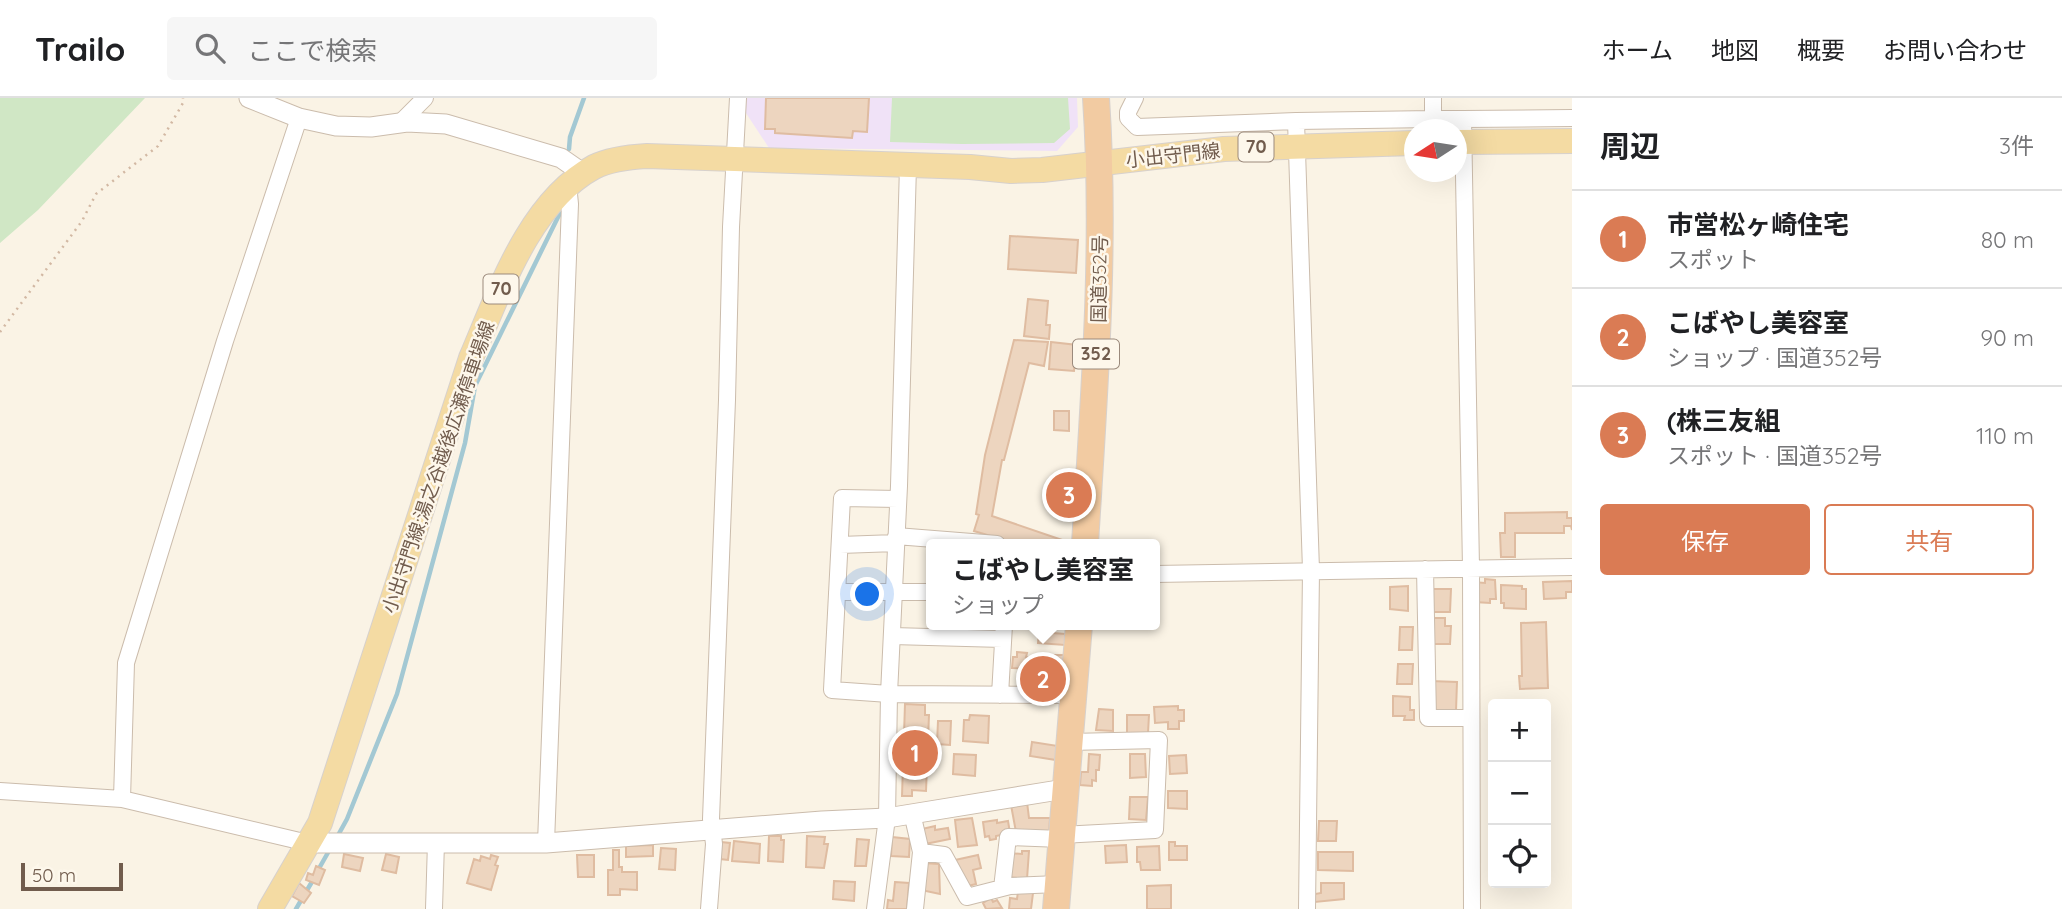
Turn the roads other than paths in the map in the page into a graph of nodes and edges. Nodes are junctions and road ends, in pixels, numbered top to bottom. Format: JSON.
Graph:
{"nodes":[{"id":1,"x":250,"y":98,"type":"edge"},
{"id":2,"x":425,"y":98,"type":"edge"},
{"id":3,"x":738,"y":98,"type":"edge"},
{"id":4,"x":1096,"y":98,"type":"edge"},
{"id":5,"x":1135,"y":98,"type":"edge"},
{"id":6,"x":1433,"y":98,"type":"edge"},
{"id":7,"x":299,"y":118,"type":"junction"},
{"id":8,"x":1572,"y":118,"type":"edge"},
{"id":9,"x":1433,"y":119,"type":"edge"},
{"id":10,"x":1404,"y":122,"type":"edge"},
{"id":11,"x":400,"y":123,"type":"junction"},
{"id":12,"x":1296,"y":133,"type":"junction"},
{"id":13,"x":1467,"y":134,"type":"edge"},
{"id":14,"x":1467,"y":135,"type":"edge"},
{"id":15,"x":1572,"y":141,"type":"edge"},
{"id":16,"x":1404,"y":142,"type":"edge"},
{"id":17,"x":734,"y":158,"type":"junction"},
{"id":18,"x":1099,"y":163,"type":"junction"},
{"id":19,"x":908,"y":166,"type":"junction"},
{"id":20,"x":584,"y":174,"type":"junction"},
{"id":21,"x":1462,"y":182,"type":"edge"},
{"id":22,"x":564,"y":189,"type":"junction"},
{"id":23,"x":898,"y":499,"type":"junction"},
{"id":24,"x":1085,"y":539,"type":"edge"},
{"id":25,"x":896,"y":540,"type":"junction"},
{"id":26,"x":926,"y":541,"type":"edge"},
{"id":27,"x":840,"y":545,"type":"junction"},
{"id":28,"x":1572,"y":567,"type":"edge"},
{"id":29,"x":1471,"y":568,"type":"junction"},
{"id":30,"x":1425,"y":569,"type":"junction"},
{"id":31,"x":1311,"y":570,"type":"junction"},
{"id":32,"x":1160,"y":574,"type":"edge"},
{"id":33,"x":837,"y":592,"type":"junction"},
{"id":34,"x":894,"y":592,"type":"junction"},
{"id":35,"x":926,"y":592,"type":"edge"},
{"id":36,"x":1079,"y":630,"type":"edge"},
{"id":37,"x":1004,"y":632,"type":"edge"},
{"id":38,"x":892,"y":636,"type":"junction"},
{"id":39,"x":889,"y":694,"type":"junction"},
{"id":40,"x":1000,"y":695,"type":"junction"},
{"id":41,"x":1074,"y":695,"type":"junction"},
{"id":42,"x":1471,"y":718,"type":"junction"},
{"id":43,"x":1069,"y":742,"type":"junction"},
{"id":44,"x":1065,"y":789,"type":"junction"},
{"id":45,"x":0,"y":791,"type":"edge"},
{"id":46,"x":122,"y":799,"type":"junction"},
{"id":47,"x":912,"y":813,"type":"junction"},
{"id":48,"x":887,"y":818,"type":"junction"},
{"id":49,"x":712,"y":830,"type":"junction"},
{"id":50,"x":1061,"y":837,"type":"junction"},
{"id":51,"x":436,"y":842,"type":"junction"},
{"id":52,"x":308,"y":843,"type":"junction"},
{"id":53,"x":546,"y":843,"type":"junction"},
{"id":54,"x":921,"y":852,"type":"junction"},
{"id":55,"x":1002,"y":888,"type":"junction"},
{"id":56,"x":1057,"y":896,"type":"edge"},
{"id":57,"x":270,"y":909,"type":"edge"},
{"id":58,"x":434,"y":909,"type":"edge"},
{"id":59,"x":709,"y":909,"type":"edge"},
{"id":60,"x":875,"y":909,"type":"edge"},
{"id":61,"x":915,"y":909,"type":"edge"},
{"id":62,"x":1307,"y":909,"type":"edge"},
{"id":63,"x":1472,"y":909,"type":"edge"}],
"edges":[{"from":1,"to":7,"type":"street"},
{"from":2,"to":11,"type":"street"},
{"from":3,"to":17,"type":"street"},
{"from":4,"to":18,"type":"highway","name":"国道352号","number":"352"},
{"from":5,"to":12,"type":"street"},
{"from":6,"to":9,"type":"street"},
{"from":7,"to":11,"type":"street"},
{"from":7,"to":46,"type":"street"},
{"from":8,"to":13,"type":"street"},
{"from":10,"to":12,"type":"street"},
{"from":11,"to":20,"type":"street"},
{"from":12,"to":16,"type":"main road","name":"小出守門線","number":"70"},
{"from":12,"to":18,"type":"main road","name":"小出守門線","number":"70"},
{"from":12,"to":31,"type":"street"},
{"from":14,"to":15,"type":"main road"},
{"from":17,"to":19,"type":"main road","name":"小出守門線;湯之谷越後広瀬停車場線","number":"70"},
{"from":17,"to":20,"type":"main road","name":"小出守門線;湯之谷越後広瀬停車場線","number":"70"},
{"from":17,"to":49,"type":"street"},
{"from":18,"to":19,"type":"main road","name":"小出守門線;湯之谷越後広瀬停車場線","number":"70"},
{"from":18,"to":24,"type":"highway","name":"国道352号","number":"352"},
{"from":19,"to":23,"type":"street"},
{"from":20,"to":22,"type":"main road","name":"小出守門線;湯之谷越後広瀬停車場線","number":"70"},
{"from":21,"to":29,"type":"street"},
{"from":22,"to":52,"type":"main road","name":"小出守門線;湯之谷越後広瀬停車場線","number":"70"},
{"from":22,"to":53,"type":"street"},
{"from":23,"to":25,"type":"street"},
{"from":23,"to":27,"type":"street"},
{"from":25,"to":26,"type":"street"},
{"from":25,"to":27,"type":"street"},
{"from":25,"to":34,"type":"street"},
{"from":27,"to":33,"type":"street"},
{"from":28,"to":29,"type":"street"},
{"from":29,"to":30,"type":"street"},
{"from":29,"to":42,"type":"street"},
{"from":30,"to":31,"type":"street"},
{"from":30,"to":42,"type":"street"},
{"from":31,"to":32,"type":"street"},
{"from":31,"to":62,"type":"street"},
{"from":33,"to":34,"type":"street"},
{"from":33,"to":39,"type":"street"},
{"from":34,"to":35,"type":"street"},
{"from":34,"to":38,"type":"street"},
{"from":36,"to":41,"type":"highway"},
{"from":37,"to":38,"type":"street"},
{"from":37,"to":40,"type":"street"},
{"from":38,"to":39,"type":"street"},
{"from":39,"to":40,"type":"street"},
{"from":39,"to":48,"type":"street"},
{"from":40,"to":41,"type":"street"},
{"from":41,"to":43,"type":"highway"},
{"from":42,"to":63,"type":"street"},
{"from":43,"to":44,"type":"highway"},
{"from":43,"to":50,"type":"street"},
{"from":44,"to":47,"type":"street"},
{"from":44,"to":50,"type":"highway"},
{"from":45,"to":46,"type":"street"},
{"from":46,"to":52,"type":"street"},
{"from":47,"to":48,"type":"street"},
{"from":47,"to":54,"type":"street"},
{"from":48,"to":49,"type":"street"},
{"from":48,"to":60,"type":"street"},
{"from":49,"to":53,"type":"street"},
{"from":49,"to":59,"type":"street"},
{"from":50,"to":55,"type":"street"},
{"from":50,"to":56,"type":"highway"},
{"from":51,"to":52,"type":"street"},
{"from":51,"to":53,"type":"street"},
{"from":51,"to":58,"type":"street"},
{"from":52,"to":57,"type":"main road","name":"小出守門線;湯之谷越後広瀬停車場線","number":"70"},
{"from":54,"to":55,"type":"street"},
{"from":54,"to":61,"type":"street"},
{"from":55,"to":56,"type":"street"}]}
